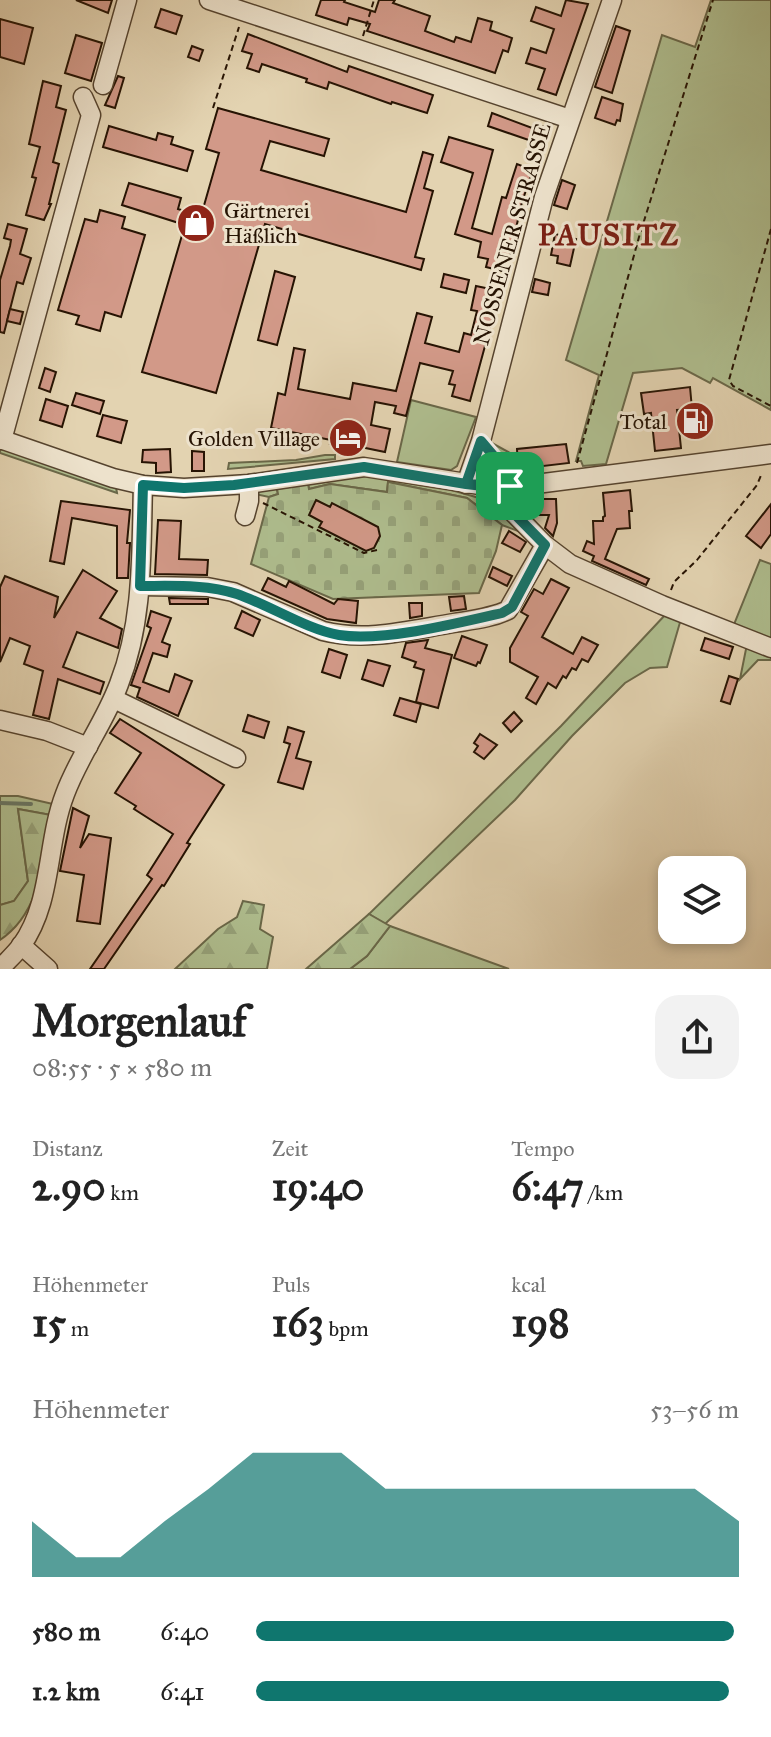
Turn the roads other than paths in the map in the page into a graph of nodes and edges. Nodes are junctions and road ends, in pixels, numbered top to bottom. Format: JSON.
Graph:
{"nodes":[{"id":1,"x":127,"y":0,"type":"edge"},
{"id":2,"x":209,"y":0,"type":"edge"},
{"id":3,"x":612,"y":0,"type":"edge"},
{"id":4,"x":103,"y":85,"type":"dead end"},
{"id":5,"x":83,"y":97,"type":"dead end"},
{"id":6,"x":570,"y":119,"type":"junction"},
{"id":7,"x":1,"y":440,"type":"edge"},
{"id":8,"x":765,"y":455,"type":"edge"},
{"id":9,"x":466,"y":484,"type":"junction"},
{"id":10,"x":143,"y":485,"type":"junction"},
{"id":11,"x":501,"y":486,"type":"junction"},
{"id":12,"x":545,"y":545,"type":"junction"},
{"id":13,"x":140,"y":586,"type":"junction"},
{"id":14,"x":771,"y":648,"type":"edge"},
{"id":15,"x":114,"y":699,"type":"junction"},
{"id":16,"x":0,"y":720,"type":"edge"},
{"id":17,"x":88,"y":747,"type":"junction"},
{"id":18,"x":236,"y":758,"type":"dead end"},
{"id":19,"x":21,"y":945,"type":"junction"},
{"id":20,"x":0,"y":969,"type":"edge"},
{"id":21,"x":48,"y":969,"type":"edge"}],
"edges":[{"from":1,"to":4,"type":"street"},
{"from":2,"to":6,"type":"street"},
{"from":3,"to":6,"type":"street","name":"NOSSENER STRASSE"},
{"from":5,"to":7,"type":"street"},
{"from":6,"to":9,"type":"street","name":"NOSSENER STRASSE"},
{"from":7,"to":10,"type":"street"},
{"from":8,"to":11,"type":"street"},
{"from":9,"to":10,"type":"street"},
{"from":9,"to":11,"type":"street"},
{"from":10,"to":13,"type":"street"},
{"from":11,"to":12,"type":"street"},
{"from":12,"to":13,"type":"street"},
{"from":12,"to":14,"type":"street"},
{"from":13,"to":15,"type":"street"},
{"from":15,"to":17,"type":"street"},
{"from":15,"to":18,"type":"street"},
{"from":16,"to":17,"type":"street"},
{"from":17,"to":19,"type":"street"},
{"from":19,"to":20,"type":"street"},
{"from":19,"to":21,"type":"street"}]}
